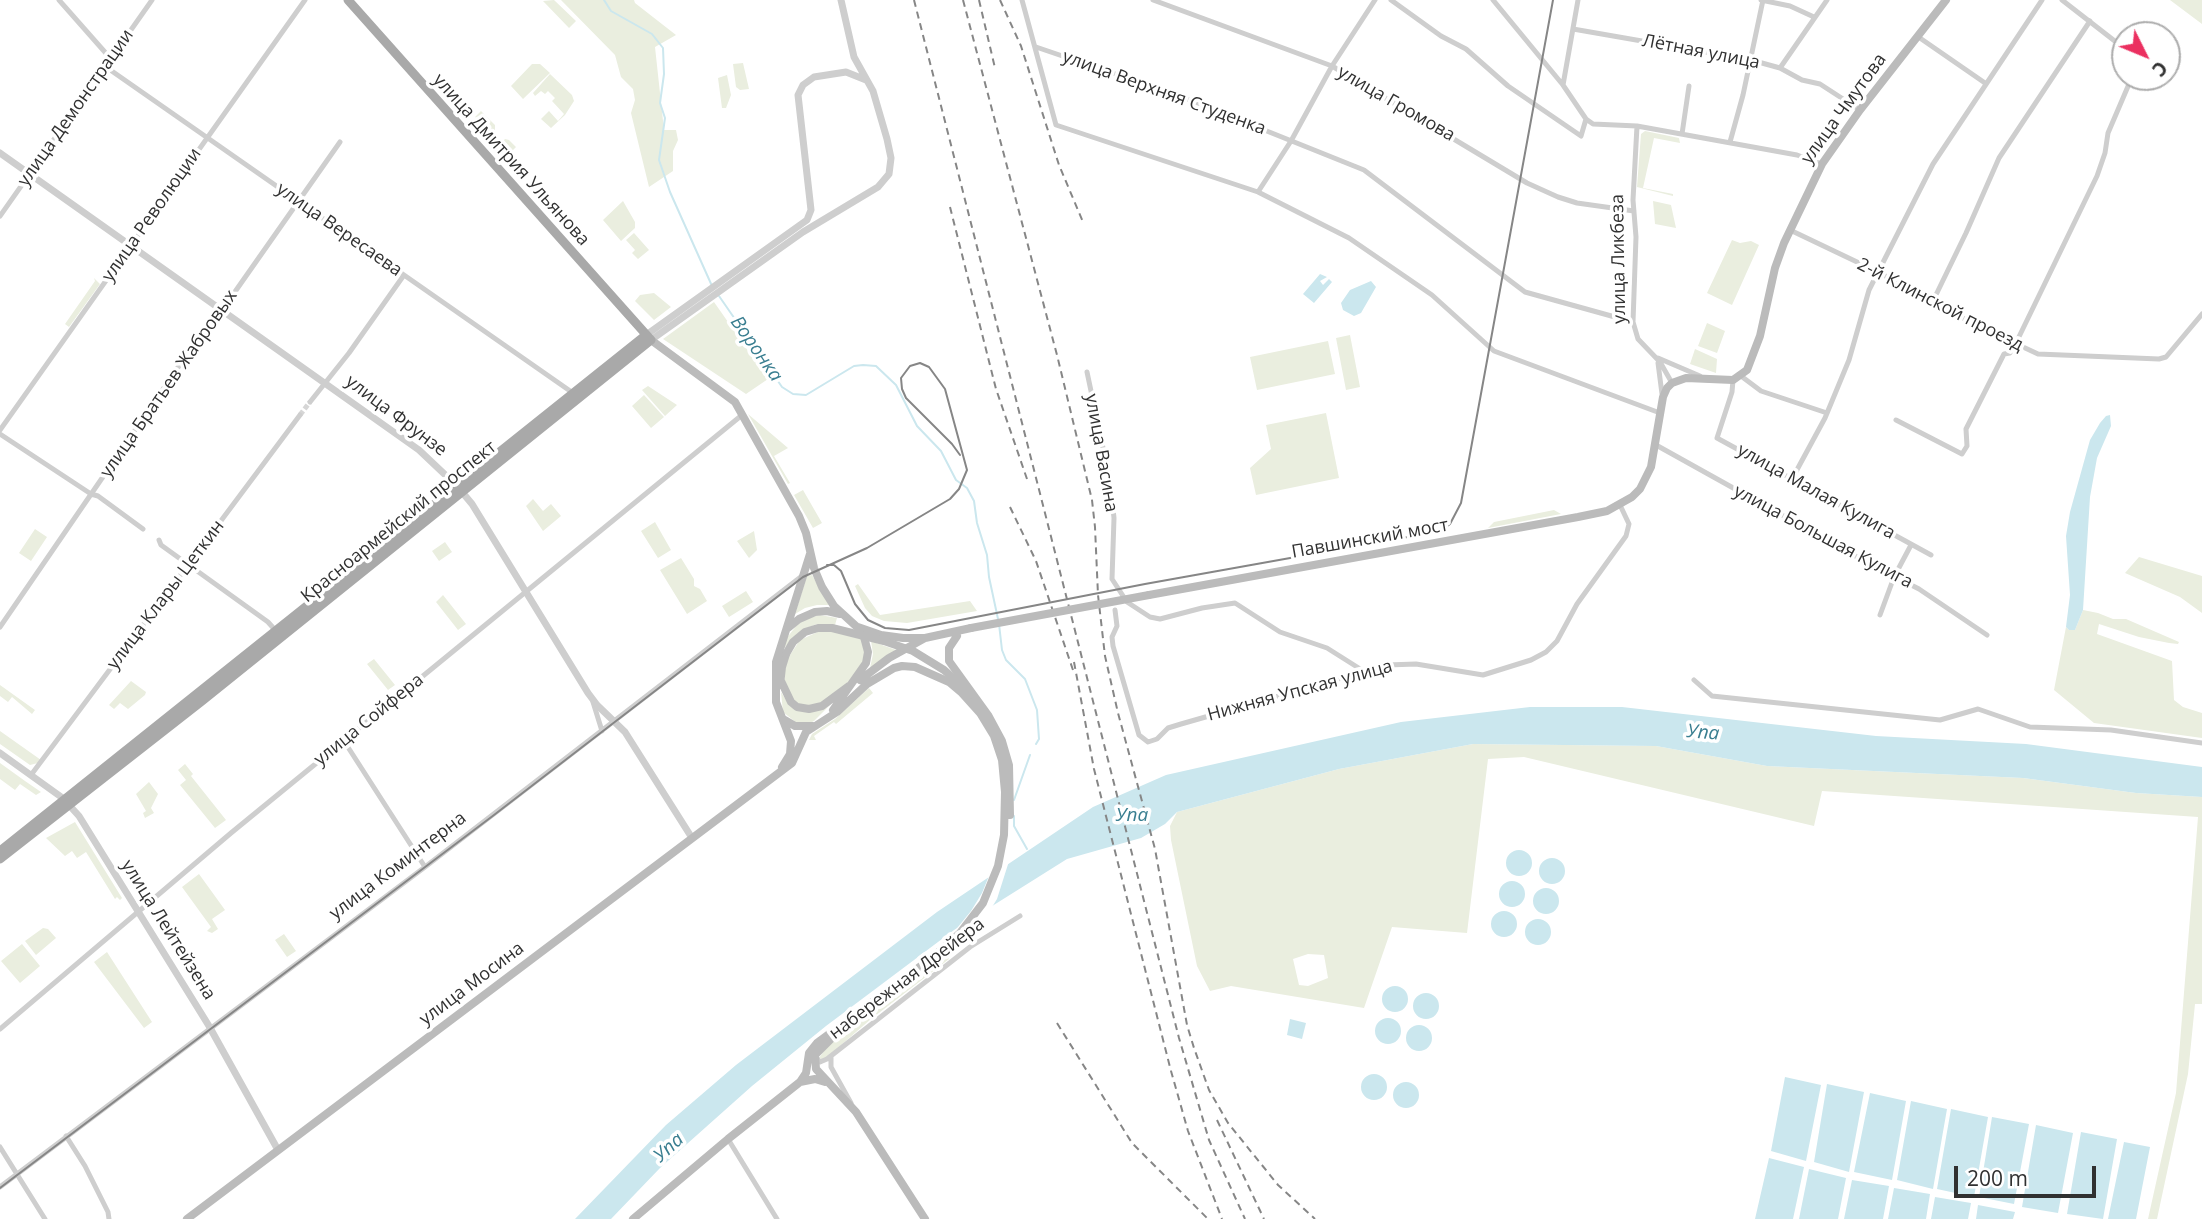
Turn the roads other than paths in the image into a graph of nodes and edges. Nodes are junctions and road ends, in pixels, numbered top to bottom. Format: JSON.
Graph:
{"nodes":[{"id":1,"x":59,"y":0,"type":"edge"},
{"id":2,"x":152,"y":0,"type":"edge"},
{"id":3,"x":305,"y":0,"type":"edge"},
{"id":4,"x":348,"y":0,"type":"edge"},
{"id":5,"x":841,"y":0,"type":"edge"},
{"id":6,"x":1022,"y":0,"type":"edge"},
{"id":7,"x":1153,"y":0,"type":"edge"},
{"id":8,"x":1376,"y":0,"type":"edge"},
{"id":9,"x":1391,"y":0,"type":"edge"},
{"id":10,"x":1494,"y":0,"type":"edge"},
{"id":11,"x":1578,"y":0,"type":"edge"},
{"id":12,"x":1763,"y":0,"type":"edge"},
{"id":13,"x":1827,"y":0,"type":"edge"},
{"id":14,"x":1946,"y":0,"type":"edge"},
{"id":15,"x":2042,"y":0,"type":"edge"},
{"id":16,"x":2062,"y":0,"type":"edge"},
{"id":17,"x":1814,"y":17,"type":"junction"},
{"id":18,"x":2090,"y":21,"type":"junction"},
{"id":19,"x":1573,"y":30,"type":"junction"},
{"id":20,"x":1917,"y":36,"type":"junction"},
{"id":21,"x":2111,"y":38,"type":"edge"},
{"id":22,"x":1036,"y":47,"type":"junction"},
{"id":23,"x":854,"y":57,"type":"junction"},
{"id":24,"x":111,"y":59,"type":"junction"},
{"id":25,"x":1751,"y":60,"type":"junction"},
{"id":26,"x":106,"y":66,"type":"junction"},
{"id":27,"x":1332,"y":66,"type":"junction"},
{"id":28,"x":1780,"y":68,"type":"junction"},
{"id":29,"x":846,"y":72,"type":"junction"},
{"id":30,"x":866,"y":81,"type":"junction"},
{"id":31,"x":1985,"y":83,"type":"junction"},
{"id":32,"x":1563,"y":85,"type":"junction"},
{"id":33,"x":1689,"y":86,"type":"dead end"},
{"id":34,"x":2126,"y":91,"type":"edge"},
{"id":35,"x":1860,"y":110,"type":"junction"},
{"id":36,"x":1586,"y":119,"type":"junction"},
{"id":37,"x":1637,"y":126,"type":"junction"},
{"id":38,"x":1682,"y":134,"type":"junction"},
{"id":39,"x":207,"y":138,"type":"junction"},
{"id":40,"x":1291,"y":141,"type":"junction"},
{"id":41,"x":340,"y":142,"type":"dead end"},
{"id":42,"x":1730,"y":142,"type":"junction"},
{"id":43,"x":0,"y":153,"type":"edge"},
{"id":44,"x":1822,"y":163,"type":"junction"},
{"id":45,"x":30,"y":174,"type":"junction"},
{"id":46,"x":1258,"y":192,"type":"junction"},
{"id":47,"x":299,"y":201,"type":"junction"},
{"id":48,"x":811,"y":210,"type":"junction"},
{"id":49,"x":1634,"y":211,"type":"junction"},
{"id":50,"x":0,"y":216,"type":"edge"},
{"id":51,"x":825,"y":220,"type":"junction"},
{"id":52,"x":1789,"y":230,"type":"junction"},
{"id":53,"x":131,"y":245,"type":"junction"},
{"id":54,"x":1878,"y":272,"type":"junction"},
{"id":55,"x":404,"y":275,"type":"junction"},
{"id":56,"x":734,"y":277,"type":"junction"},
{"id":57,"x":1933,"y":301,"type":"junction"},
{"id":58,"x":220,"y":309,"type":"junction"},
{"id":59,"x":2202,"y":314,"type":"edge"},
{"id":60,"x":1633,"y":323,"type":"junction"},
{"id":61,"x":648,"y":338,"type":"junction"},
{"id":62,"x":2015,"y":345,"type":"junction"},
{"id":63,"x":1655,"y":356,"type":"junction"},
{"id":64,"x":1087,"y":372,"type":"dead end"},
{"id":65,"x":1737,"y":378,"type":"junction"},
{"id":66,"x":1707,"y":379,"type":"junction"},
{"id":67,"x":325,"y":383,"type":"junction"},
{"id":68,"x":1672,"y":383,"type":"junction"},
{"id":69,"x":573,"y":393,"type":"junction"},
{"id":70,"x":1663,"y":397,"type":"junction"},
{"id":71,"x":310,"y":402,"type":"tunnel mouth"},
{"id":72,"x":1660,"y":413,"type":"junction"},
{"id":73,"x":1827,"y":413,"type":"junction"},
{"id":74,"x":300,"y":415,"type":"tunnel mouth"},
{"id":75,"x":742,"y":415,"type":"junction"},
{"id":76,"x":1896,"y":420,"type":"dead end"},
{"id":77,"x":0,"y":432,"type":"edge"},
{"id":78,"x":1656,"y":445,"type":"junction"},
{"id":79,"x":1792,"y":479,"type":"junction"},
{"id":80,"x":459,"y":489,"type":"junction"},
{"id":81,"x":91,"y":494,"type":"junction"},
{"id":82,"x":1620,"y":505,"type":"junction"},
{"id":83,"x":144,"y":529,"type":"dead end"},
{"id":84,"x":159,"y":540,"type":"dead end"},
{"id":85,"x":1911,"y":545,"type":"junction"},
{"id":86,"x":810,"y":554,"type":"junction"},
{"id":87,"x":1931,"y":555,"type":"dead end"},
{"id":88,"x":189,"y":564,"type":"junction"},
{"id":89,"x":814,"y":569,"type":"junction"},
{"id":90,"x":803,"y":575,"type":"junction"},
{"id":91,"x":1894,"y":577,"type":"junction"},
{"id":92,"x":526,"y":593,"type":"junction"},
{"id":93,"x":1115,"y":610,"type":"dead end"},
{"id":94,"x":1880,"y":615,"type":"dead end"},
{"id":95,"x":844,"y":616,"type":"junction"},
{"id":96,"x":0,"y":626,"type":"edge"},
{"id":97,"x":857,"y":626,"type":"junction"},
{"id":98,"x":971,"y":628,"type":"junction"},
{"id":99,"x":786,"y":630,"type":"junction"},
{"id":100,"x":275,"y":631,"type":"junction"},
{"id":101,"x":1987,"y":635,"type":"dead end"},
{"id":102,"x":957,"y":636,"type":"joint"},
{"id":103,"x":925,"y":638,"type":"junction"},
{"id":104,"x":1366,"y":672,"type":"junction"},
{"id":105,"x":1693,"y":680,"type":"dead end"},
{"id":106,"x":781,"y":681,"type":"junction"},
{"id":107,"x":853,"y":685,"type":"junction"},
{"id":108,"x":588,"y":693,"type":"junction"},
{"id":109,"x":971,"y":694,"type":"junction"},
{"id":110,"x":777,"y":705,"type":"junction"},
{"id":111,"x":783,"y":719,"type":"junction"},
{"id":112,"x":825,"y":720,"type":"junction"},
{"id":113,"x":615,"y":721,"type":"junction"},
{"id":114,"x":816,"y":726,"type":"junction"},
{"id":115,"x":602,"y":731,"type":"junction"},
{"id":116,"x":344,"y":741,"type":"junction"},
{"id":117,"x":2202,"y":743,"type":"edge"},
{"id":118,"x":0,"y":753,"type":"edge"},
{"id":119,"x":31,"y":775,"type":"junction"},
{"id":120,"x":776,"y":775,"type":"junction"},
{"id":121,"x":66,"y":802,"type":"junction"},
{"id":122,"x":692,"y":838,"type":"junction"},
{"id":123,"x":0,"y":851,"type":"edge"},
{"id":124,"x":0,"y":859,"type":"edge"},
{"id":125,"x":425,"y":867,"type":"junction"},
{"id":126,"x":139,"y":913,"type":"junction"},
{"id":127,"x":1020,"y":916,"type":"dead end"},
{"id":128,"x":934,"y":959,"type":"junction"},
{"id":129,"x":210,"y":1027,"type":"junction"},
{"id":130,"x":0,"y":1029,"type":"edge"},
{"id":131,"x":815,"y":1055,"type":"junction"},
{"id":132,"x":831,"y":1057,"type":"junction"},
{"id":133,"x":800,"y":1082,"type":"junction"},
{"id":134,"x":828,"y":1084,"type":"junction"},
{"id":135,"x":856,"y":1112,"type":"junction"},
{"id":136,"x":66,"y":1136,"type":"junction"},
{"id":137,"x":728,"y":1139,"type":"junction"},
{"id":138,"x":0,"y":1147,"type":"edge"},
{"id":139,"x":278,"y":1150,"type":"junction"},
{"id":140,"x":18,"y":1174,"type":"junction"},
{"id":141,"x":0,"y":1187,"type":"edge"},
{"id":142,"x":46,"y":1219,"type":"edge"},
{"id":143,"x":108,"y":1219,"type":"edge"},
{"id":144,"x":187,"y":1219,"type":"edge"},
{"id":145,"x":633,"y":1219,"type":"edge"},
{"id":146,"x":777,"y":1219,"type":"edge"},
{"id":147,"x":925,"y":1219,"type":"edge"}],
"edges":[{"from":1,"to":24,"type":"street"},
{"from":2,"to":24,"type":"street","name":"улица Демонстрации"},
{"from":3,"to":39,"type":"street","name":"улица Революции"},
{"from":4,"to":61,"type":"main road","name":"улица Дмитрия Ульянова"},
{"from":5,"to":23,"type":"street"},
{"from":6,"to":22,"type":"street"},
{"from":7,"to":27,"type":"street","name":"улица Громова"},
{"from":8,"to":27,"type":"street"},
{"from":9,"to":36,"type":"street"},
{"from":10,"to":32,"type":"street"},
{"from":11,"to":19,"type":"street"},
{"from":12,"to":17,"type":"street"},
{"from":12,"to":25,"type":"street"},
{"from":13,"to":17,"type":"street"},
{"from":14,"to":20,"type":"main road","name":"улица Чмутова"},
{"from":15,"to":31,"type":"street"},
{"from":16,"to":18,"type":"street"},
{"from":17,"to":28,"type":"street"},
{"from":18,"to":21,"type":"street"},
{"from":18,"to":57,"type":"street"},
{"from":19,"to":25,"type":"street","name":"Лётная улица"},
{"from":19,"to":32,"type":"street"},
{"from":20,"to":31,"type":"street"},
{"from":20,"to":35,"type":"main road","name":"улица Чмутова"},
{"from":22,"to":40,"type":"street","name":"улица Верхняя Cтуденка"},
{"from":22,"to":46,"type":"street"},
{"from":23,"to":29,"type":"street"},
{"from":23,"to":30,"type":"street"},
{"from":24,"to":26,"type":"street","name":"улица Демонстрации"},
{"from":25,"to":28,"type":"street","name":"Лётная улица"},
{"from":25,"to":42,"type":"street"},
{"from":26,"to":39,"type":"street","name":"улица Вересаева"},
{"from":26,"to":45,"type":"street","name":"улица Демонстрации"},
{"from":27,"to":40,"type":"street"},
{"from":27,"to":49,"type":"street","name":"улица Громова"},
{"from":28,"to":35,"type":"street","name":"Лётная улица"},
{"from":29,"to":30,"type":"street"},
{"from":29,"to":48,"type":"street"},
{"from":30,"to":51,"type":"street","name":"Красноармейский проспект"},
{"from":31,"to":54,"type":"street"},
{"from":32,"to":36,"type":"street"},
{"from":33,"to":38,"type":"street"},
{"from":34,"to":62,"type":"street"},
{"from":35,"to":44,"type":"main road","name":"улица Чмутова"},
{"from":36,"to":37,"type":"street"},
{"from":37,"to":38,"type":"street"},
{"from":37,"to":49,"type":"street","name":"улица Ликбеза"},
{"from":38,"to":42,"type":"street"},
{"from":39,"to":47,"type":"street","name":"улица Вересаева"},
{"from":39,"to":53,"type":"street","name":"улица Революции"},
{"from":40,"to":46,"type":"street"},
{"from":40,"to":60,"type":"street","name":"улица Верхняя Cтуденка"},
{"from":41,"to":47,"type":"street","name":"улица Братьев Жабровых"},
{"from":42,"to":44,"type":"street"},
{"from":43,"to":45,"type":"street","name":"улица Фрунзе"},
{"from":44,"to":52,"type":"main road","name":"улица Чмутова"},
{"from":45,"to":50,"type":"street","name":"улица Демонстрации"},
{"from":45,"to":53,"type":"street","name":"улица Фрунзе"},
{"from":46,"to":72,"type":"street"},
{"from":47,"to":55,"type":"street","name":"улица Вересаева"},
{"from":47,"to":58,"type":"street","name":"улица Братьев Жабровых"},
{"from":48,"to":51,"type":"street"},
{"from":48,"to":56,"type":"street","name":"Красноармейский проспект"},
{"from":49,"to":60,"type":"street","name":"улица Ликбеза"},
{"from":51,"to":56,"type":"street","name":"Красноармейский проспект"},
{"from":52,"to":54,"type":"street","name":"2-й Клинской проезд"},
{"from":52,"to":65,"type":"main road","name":"улица Чмутова"},
{"from":53,"to":58,"type":"street","name":"улица Фрунзе"},
{"from":53,"to":77,"type":"street","name":"улица Революции"},
{"from":54,"to":57,"type":"street","name":"2-й Клинской проезд"},
{"from":54,"to":73,"type":"street"},
{"from":55,"to":67,"type":"street"},
{"from":55,"to":69,"type":"street","name":"улица Вересаева"},
{"from":56,"to":61,"type":"street","name":"Красноармейский проспект"},
{"from":57,"to":62,"type":"street","name":"2-й Клинской проезд"},
{"from":58,"to":67,"type":"street","name":"улица Фрунзе"},
{"from":58,"to":81,"type":"street","name":"улица Братьев Жабровых"},
{"from":59,"to":62,"type":"street","name":"2-й Клинской проезд"},
{"from":60,"to":63,"type":"street","name":"улица Ликбеза"},
{"from":61,"to":69,"type":"main road","name":"Красноармейский проспект"},
{"from":61,"to":75,"type":"main road"},
{"from":61,"to":80,"type":"main road","name":"Красноармейский проспект"},
{"from":62,"to":76,"type":"street"},
{"from":63,"to":66,"type":"street"},
{"from":63,"to":68,"type":"street","name":"улица Ликбеза"},
{"from":63,"to":70,"type":"street"},
{"from":64,"to":104,"type":"street","name":"улица Васина"},
{"from":65,"to":66,"type":"main road"},
{"from":65,"to":73,"type":"street"},
{"from":65,"to":79,"type":"street","name":"улица Малая Кулига"},
{"from":66,"to":68,"type":"main road"},
{"from":67,"to":71,"type":"street"},
{"from":67,"to":80,"type":"street","name":"улица Фрунзе"},
{"from":68,"to":70,"type":"main road"},
{"from":69,"to":80,"type":"main road","name":"Красноармейский проспект"},
{"from":70,"to":72,"type":"main road"},
{"from":72,"to":78,"type":"main road"},
{"from":73,"to":79,"type":"street"},
{"from":74,"to":88,"type":"street","name":"улица Клары Цеткин"},
{"from":75,"to":86,"type":"main road"},
{"from":75,"to":92,"type":"street","name":"улица Сойфера"},
{"from":77,"to":81,"type":"street"},
{"from":78,"to":82,"type":"main road"},
{"from":78,"to":91,"type":"street","name":"улица Большая Кулига"},
{"from":79,"to":85,"type":"street","name":"улица Малая Кулига"},
{"from":80,"to":92,"type":"street","name":"улица Фрунзе"},
{"from":80,"to":100,"type":"main road","name":"Красноармейский проспект"},
{"from":80,"to":121,"type":"main road","name":"Красноармейский проспект"},
{"from":81,"to":83,"type":"street"},
{"from":81,"to":96,"type":"street","name":"улица Братьев Жабровых"},
{"from":82,"to":98,"type":"main road","name":"Павшинский мост","bridge":true},
{"from":82,"to":104,"type":"street","name":"Нижняя Упская улица"},
{"from":84,"to":88,"type":"street"},
{"from":85,"to":87,"type":"street","name":"улица Малая Кулига"},
{"from":85,"to":91,"type":"street"},
{"from":86,"to":89,"type":"main road"},
{"from":86,"to":90,"type":"main road"},
{"from":88,"to":100,"type":"street"},
{"from":88,"to":119,"type":"street","name":"улица Клары Цеткин"},
{"from":89,"to":90,"type":"main road","name":"улица Коминтерна"},
{"from":89,"to":95,"type":"main road"},
{"from":90,"to":99,"type":"main road"},
{"from":90,"to":113,"type":"street","name":"улица Коминтерна"},
{"from":91,"to":94,"type":"street"},
{"from":91,"to":101,"type":"street","name":"улица Большая Кулига"},
{"from":92,"to":108,"type":"street","name":"улица Фрунзе"},
{"from":92,"to":116,"type":"street","name":"улица Сойфера"},
{"from":93,"to":104,"type":"street","name":"Нижняя Упская улица"},
{"from":95,"to":97,"type":"main road"},
{"from":95,"to":99,"type":"main road"},
{"from":97,"to":103,"type":"main road"},
{"from":97,"to":107,"type":"main road"},
{"from":98,"to":102,"type":"street"},
{"from":98,"to":103,"type":"main road","name":"Павшинский мост"},
{"from":99,"to":110,"type":"main road"},
{"from":100,"to":121,"type":"main road","name":"Красноармейский проспект"},
{"from":102,"to":109,"type":"main road","bridge":true},
{"from":103,"to":107,"type":"main road"},
{"from":105,"to":117,"type":"street"},
{"from":106,"to":107,"type":"main road"},
{"from":106,"to":109,"type":"main road","bridge":true},
{"from":106,"to":110,"type":"main road"},
{"from":107,"to":112,"type":"main road"},
{"from":108,"to":113,"type":"street","name":"улица Фрунзе"},
{"from":108,"to":115,"type":"street"},
{"from":109,"to":128,"type":"main road"},
{"from":110,"to":111,"type":"main road"},
{"from":111,"to":114,"type":"main road"},
{"from":111,"to":120,"type":"main road"},
{"from":112,"to":114,"type":"main road"},
{"from":112,"to":128,"type":"main road"},
{"from":113,"to":115,"type":"street","name":"улица Коминтерна"},
{"from":113,"to":122,"type":"street","name":"улица Фрунзе"},
{"from":114,"to":120,"type":"main road"},
{"from":115,"to":125,"type":"street","name":"улица Коминтерна"},
{"from":116,"to":125,"type":"street"},
{"from":116,"to":126,"type":"street","name":"улица Сойфера"},
{"from":118,"to":119,"type":"street","name":"улица Лейтейзена"},
{"from":119,"to":121,"type":"street","name":"улица Лейтейзена"},
{"from":120,"to":122,"type":"main road","name":"улица Мосина"},
{"from":121,"to":123,"type":"main road","name":"Красноармейский проспект"},
{"from":121,"to":124,"type":"main road","name":"Красноармейский проспект"},
{"from":121,"to":126,"type":"street","name":"улица Лейтейзена"},
{"from":122,"to":139,"type":"main road","name":"улица Мосина"},
{"from":125,"to":129,"type":"street","name":"улица Коминтерна"},
{"from":126,"to":129,"type":"street","name":"улица Лейтейзена"},
{"from":126,"to":130,"type":"street","name":"улица Сойфера"},
{"from":127,"to":132,"type":"street","name":"набережная Дрейера"},
{"from":128,"to":131,"type":"main road"},
{"from":128,"to":133,"type":"main road"},
{"from":129,"to":136,"type":"street","name":"улица Коминтерна"},
{"from":129,"to":139,"type":"street","name":"улица Лейтейзена"},
{"from":131,"to":132,"type":"street","name":"набережная Дрейера"},
{"from":131,"to":134,"type":"main road"},
{"from":132,"to":135,"type":"street"},
{"from":133,"to":134,"type":"main road"},
{"from":133,"to":137,"type":"main road"},
{"from":134,"to":135,"type":"main road"},
{"from":135,"to":147,"type":"main road"},
{"from":136,"to":140,"type":"street","name":"улица Коминтерна"},
{"from":136,"to":143,"type":"street"},
{"from":137,"to":145,"type":"main road"},
{"from":137,"to":146,"type":"street"},
{"from":138,"to":140,"type":"street"},
{"from":139,"to":144,"type":"main road","name":"улица Мосина"},
{"from":140,"to":141,"type":"street","name":"улица Коминтерна"},
{"from":140,"to":142,"type":"street"}]}
